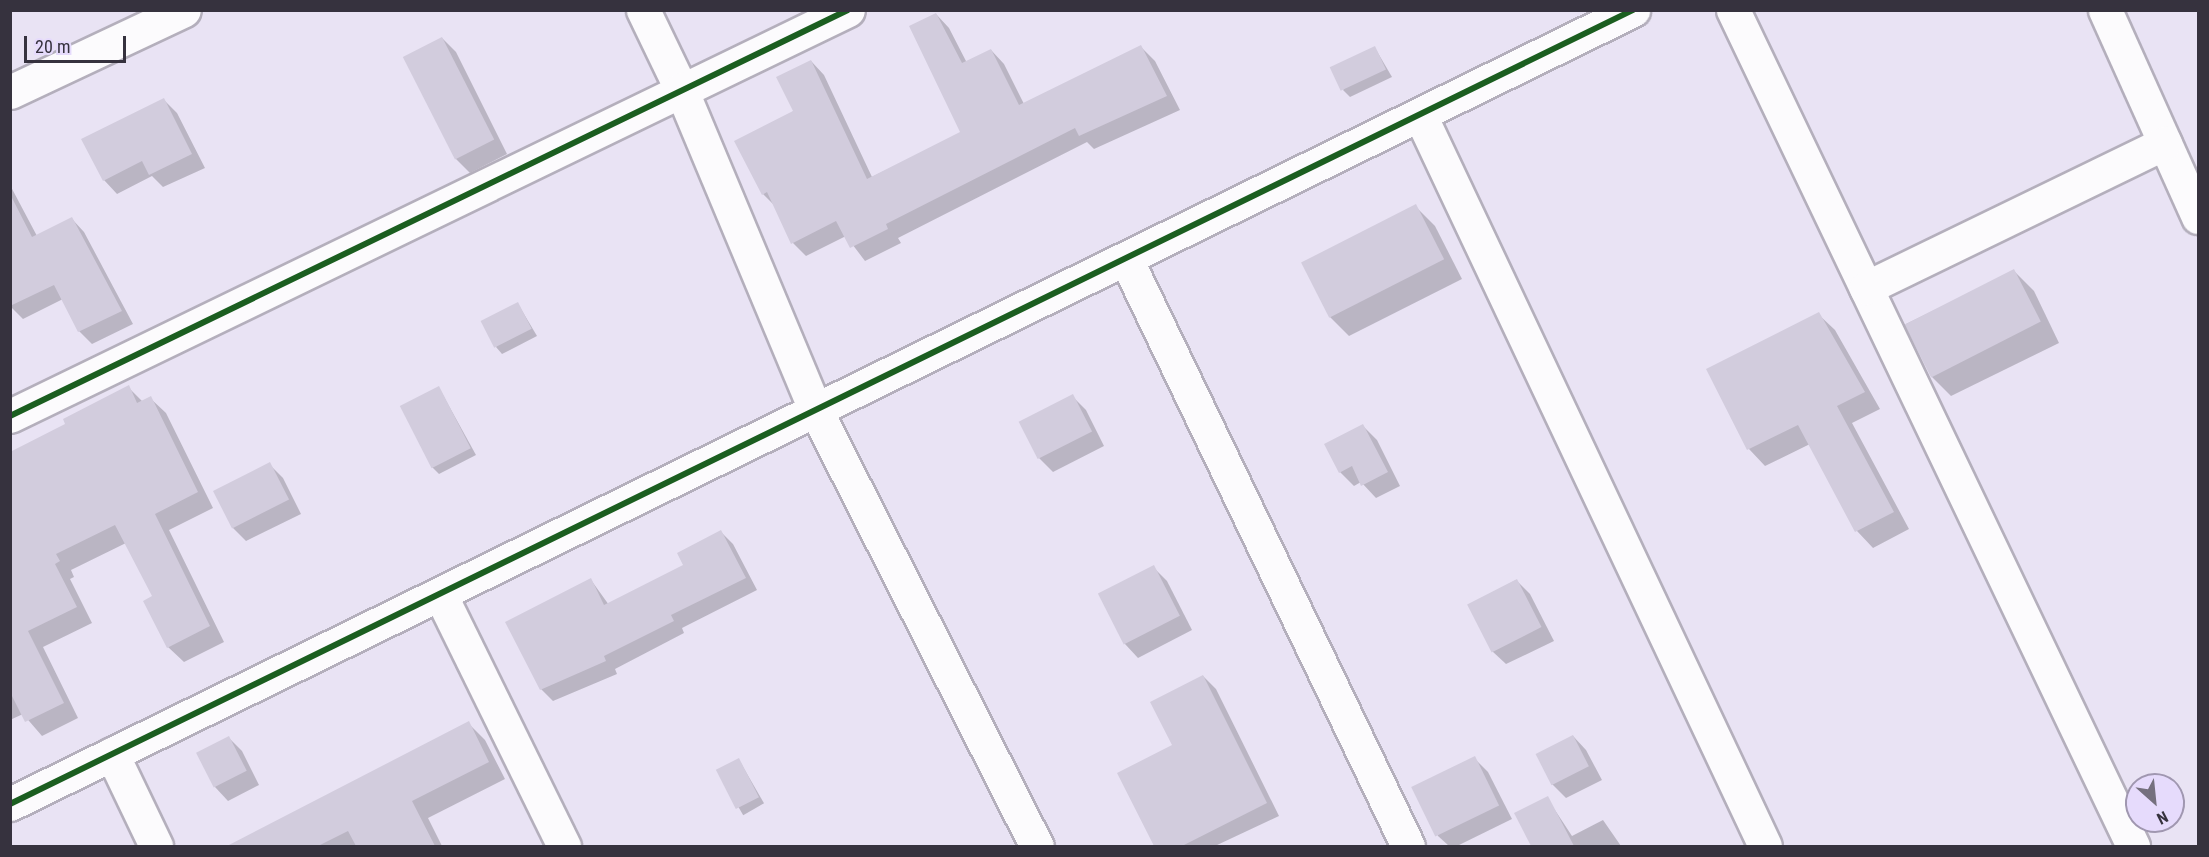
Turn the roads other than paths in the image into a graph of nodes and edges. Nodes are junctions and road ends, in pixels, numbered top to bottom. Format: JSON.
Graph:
{"nodes":[{"id":1,"x":184,"y":10,"type":"edge"},
{"id":2,"x":643,"y":10,"type":"edge"},
{"id":3,"x":848,"y":10,"type":"edge"},
{"id":4,"x":1633,"y":10,"type":"edge"},
{"id":5,"x":1733,"y":10,"type":"edge"},
{"id":6,"x":2105,"y":10,"type":"edge"},
{"id":7,"x":681,"y":89,"type":"junction"},
{"id":8,"x":10,"y":92,"type":"edge"},
{"id":9,"x":1420,"y":115,"type":"junction"},
{"id":10,"x":2165,"y":143,"type":"junction"},
{"id":11,"x":2199,"y":217,"type":"edge"},
{"id":12,"x":1126,"y":259,"type":"junction"},
{"id":13,"x":1866,"y":288,"type":"junction"},
{"id":14,"x":816,"y":411,"type":"junction"},
{"id":15,"x":10,"y":416,"type":"edge"},
{"id":16,"x":440,"y":594,"type":"junction"},
{"id":17,"x":112,"y":754,"type":"junction"},
{"id":18,"x":10,"y":804,"type":"edge"},
{"id":19,"x":156,"y":846,"type":"edge"},
{"id":20,"x":564,"y":846,"type":"edge"},
{"id":21,"x":1037,"y":846,"type":"edge"},
{"id":22,"x":1408,"y":846,"type":"edge"},
{"id":23,"x":1765,"y":846,"type":"edge"},
{"id":24,"x":2133,"y":846,"type":"edge"}],
"edges":[{"from":1,"to":8,"type":"street"},
{"from":2,"to":7,"type":"street"},
{"from":3,"to":7,"type":"street"},
{"from":4,"to":9,"type":"street"},
{"from":5,"to":13,"type":"street"},
{"from":6,"to":10,"type":"street"},
{"from":7,"to":14,"type":"street"},
{"from":7,"to":15,"type":"street"},
{"from":9,"to":12,"type":"street"},
{"from":9,"to":23,"type":"street"},
{"from":10,"to":11,"type":"street"},
{"from":10,"to":13,"type":"street"},
{"from":12,"to":14,"type":"street"},
{"from":12,"to":22,"type":"street"},
{"from":13,"to":24,"type":"street"},
{"from":14,"to":16,"type":"street"},
{"from":14,"to":21,"type":"street"},
{"from":16,"to":17,"type":"street"},
{"from":16,"to":20,"type":"street"},
{"from":17,"to":18,"type":"street"},
{"from":17,"to":19,"type":"street"}]}
